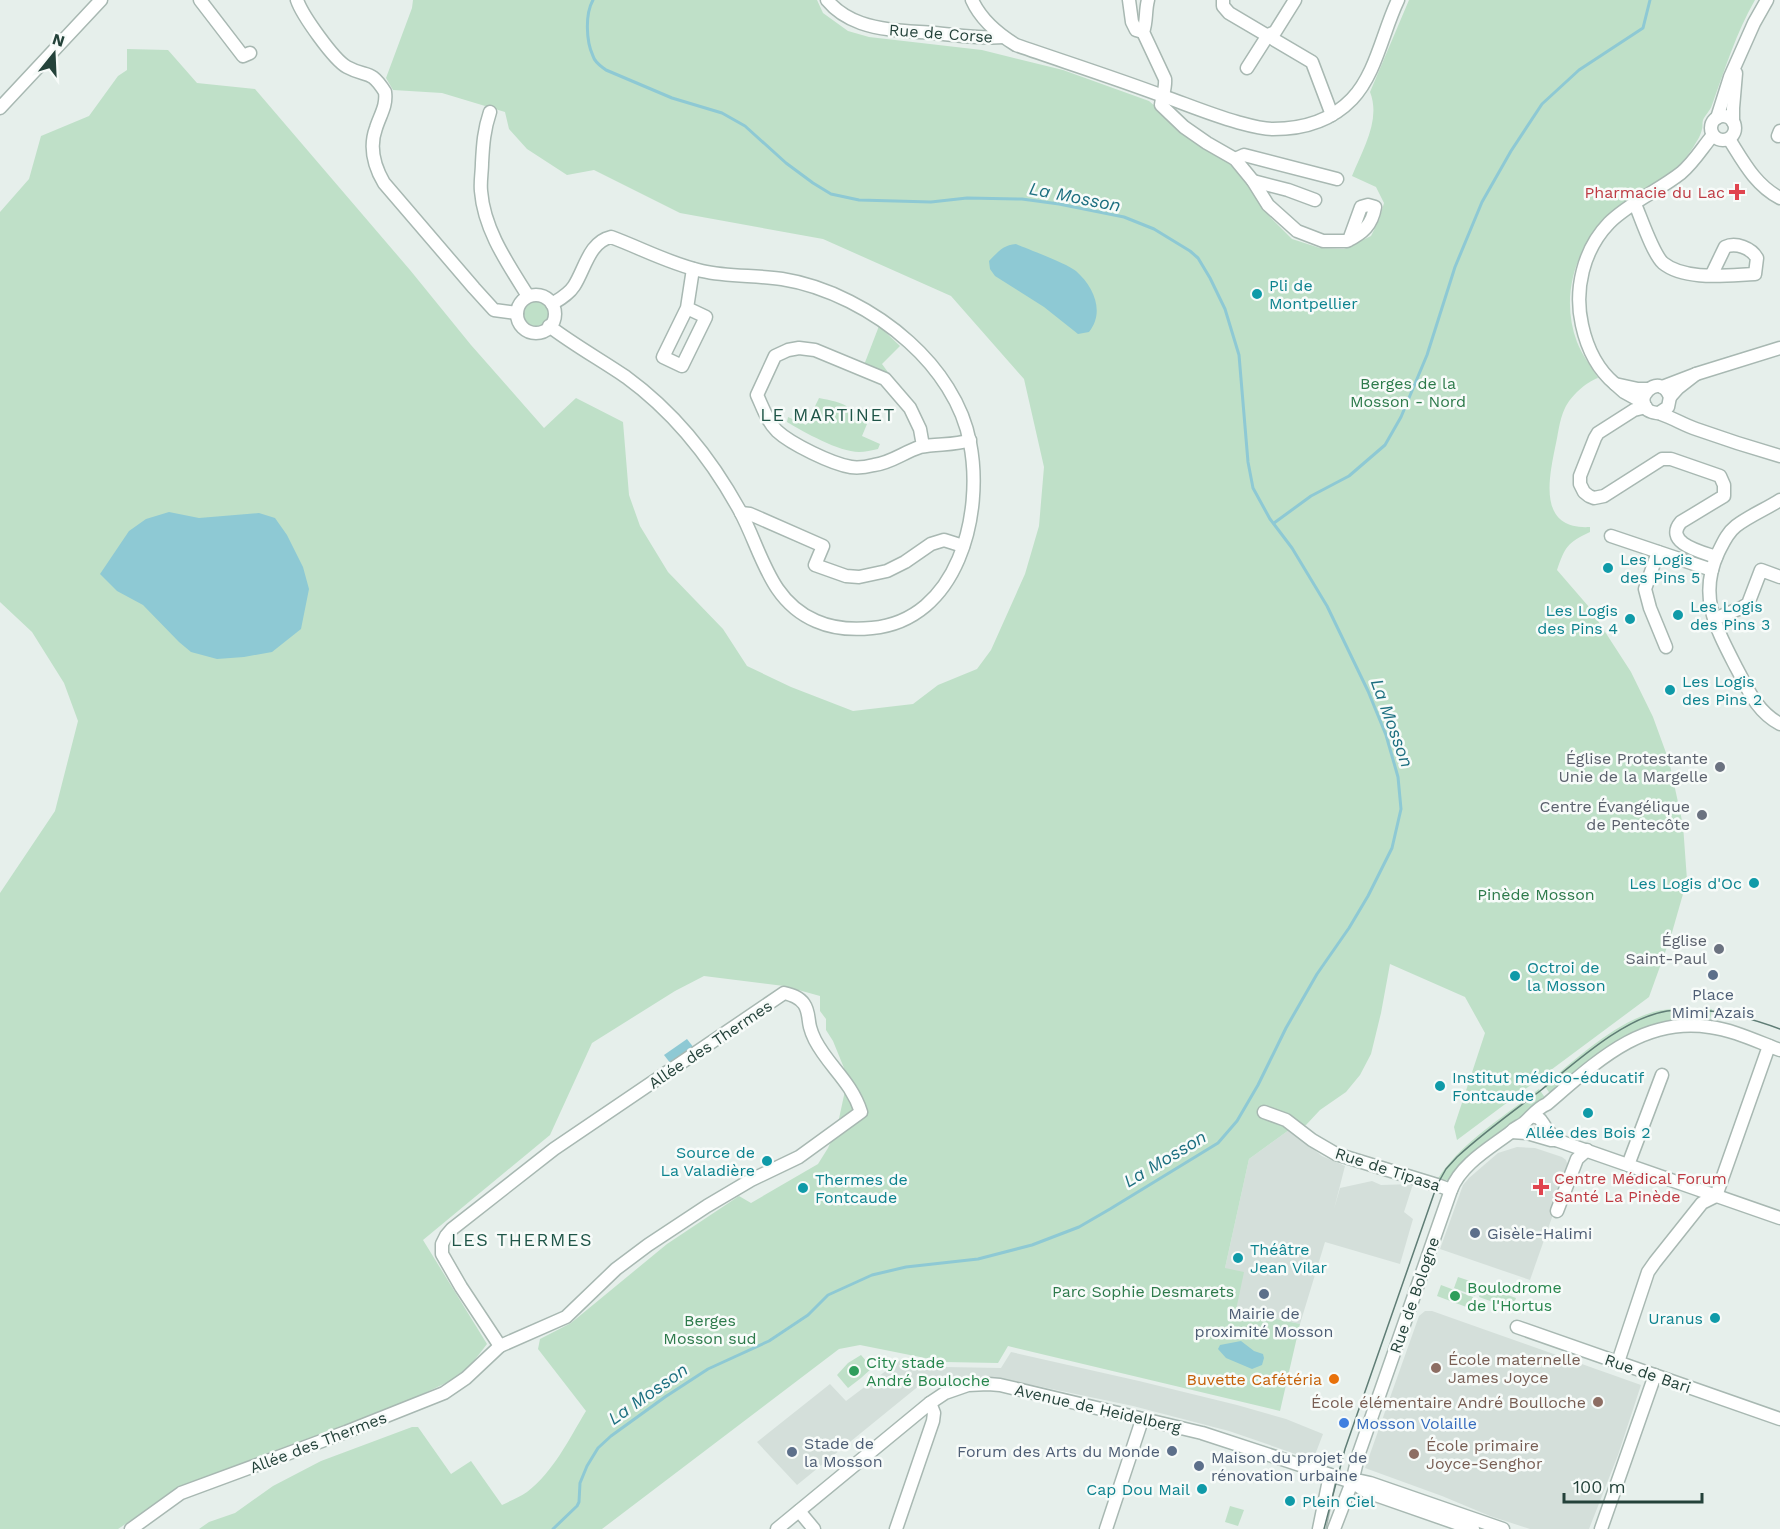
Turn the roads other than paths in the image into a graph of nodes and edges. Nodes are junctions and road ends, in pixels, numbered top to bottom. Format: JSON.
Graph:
{"nodes":[{"id":1,"x":101,"y":0,"type":"edge"},
{"id":2,"x":200,"y":0,"type":"edge"},
{"id":3,"x":297,"y":0,"type":"edge"},
{"id":4,"x":827,"y":0,"type":"edge"},
{"id":5,"x":972,"y":0,"type":"edge"},
{"id":6,"x":1129,"y":0,"type":"edge"},
{"id":7,"x":1148,"y":0,"type":"edge"},
{"id":8,"x":1223,"y":0,"type":"edge"},
{"id":9,"x":1295,"y":0,"type":"edge"},
{"id":10,"x":1398,"y":0,"type":"edge"},
{"id":11,"x":1767,"y":0,"type":"edge"},
{"id":12,"x":1143,"y":32,"type":"junction"},
{"id":13,"x":1268,"y":35,"type":"junction"},
{"id":14,"x":1003,"y":37,"type":"junction"},
{"id":15,"x":250,"y":53,"type":"dead end"},
{"id":16,"x":1738,"y":63,"type":"junction"},
{"id":17,"x":1247,"y":68,"type":"dead end"},
{"id":18,"x":1162,"y":95,"type":"junction"},
{"id":19,"x":0,"y":108,"type":"edge"},
{"id":20,"x":490,"y":112,"type":"dead end"},
{"id":21,"x":1332,"y":115,"type":"junction"},
{"id":22,"x":1717,"y":118,"type":"junction"},
{"id":23,"x":1734,"y":122,"type":"junction"},
{"id":24,"x":1713,"y":135,"type":"junction"},
{"id":25,"x":1729,"y":139,"type":"junction"},
{"id":26,"x":1235,"y":159,"type":"junction"},
{"id":27,"x":1337,"y":179,"type":"dead end"},
{"id":28,"x":1253,"y":181,"type":"junction"},
{"id":29,"x":1780,"y":198,"type":"edge"},
{"id":30,"x":1315,"y":200,"type":"dead end"},
{"id":31,"x":1635,"y":204,"type":"junction"},
{"id":32,"x":1349,"y":240,"type":"dead end"},
{"id":33,"x":693,"y":268,"type":"junction"},
{"id":34,"x":1712,"y":274,"type":"dead end"},
{"id":35,"x":528,"y":296,"type":"junction"},
{"id":36,"x":552,"y":304,"type":"junction"},
{"id":37,"x":687,"y":308,"type":"dead end"},
{"id":38,"x":517,"y":314,"type":"junction"},
{"id":39,"x":549,"y":326,"type":"junction"},
{"id":40,"x":1780,"y":348,"type":"edge"},
{"id":41,"x":1620,"y":388,"type":"junction"},
{"id":42,"x":1648,"y":389,"type":"junction"},
{"id":43,"x":1667,"y":396,"type":"junction"},
{"id":44,"x":1645,"y":405,"type":"junction"},
{"id":45,"x":1659,"y":413,"type":"junction"},
{"id":46,"x":1626,"y":415,"type":"junction"},
{"id":47,"x":1694,"y":428,"type":"junction"},
{"id":48,"x":970,"y":440,"type":"junction"},
{"id":49,"x":923,"y":446,"type":"junction"},
{"id":50,"x":1780,"y":456,"type":"edge"},
{"id":51,"x":1780,"y":500,"type":"edge"},
{"id":52,"x":741,"y":513,"type":"junction"},
{"id":53,"x":1611,"y":536,"type":"dead end"},
{"id":54,"x":963,"y":546,"type":"junction"},
{"id":55,"x":1658,"y":552,"type":"junction"},
{"id":56,"x":1714,"y":563,"type":"junction"},
{"id":57,"x":1780,"y":577,"type":"edge"},
{"id":58,"x":1714,"y":619,"type":"junction"},
{"id":59,"x":1666,"y":647,"type":"dead end"},
{"id":60,"x":1776,"y":722,"type":"edge"},
{"id":61,"x":1775,"y":1048,"type":"edge"},
{"id":62,"x":1662,"y":1075,"type":"dead end"},
{"id":63,"x":1264,"y":1112,"type":"dead end"},
{"id":64,"x":1535,"y":1126,"type":"junction"},
{"id":65,"x":1587,"y":1150,"type":"junction"},
{"id":66,"x":1628,"y":1165,"type":"junction"},
{"id":67,"x":1450,"y":1190,"type":"junction"},
{"id":68,"x":1716,"y":1196,"type":"junction"},
{"id":69,"x":1557,"y":1211,"type":"dead end"},
{"id":70,"x":1780,"y":1218,"type":"edge"},
{"id":71,"x":1517,"y":1327,"type":"dead end"},
{"id":72,"x":500,"y":1346,"type":"junction"},
{"id":73,"x":1618,"y":1362,"type":"junction"},
{"id":74,"x":1655,"y":1375,"type":"junction"},
{"id":75,"x":930,"y":1402,"type":"junction"},
{"id":76,"x":1780,"y":1419,"type":"edge"},
{"id":77,"x":1142,"y":1420,"type":"junction"},
{"id":78,"x":1330,"y":1475,"type":"junction"},
{"id":79,"x":1352,"y":1482,"type":"junction"},
{"id":80,"x":799,"y":1511,"type":"junction"},
{"id":81,"x":131,"y":1529,"type":"edge"},
{"id":82,"x":777,"y":1529,"type":"edge"},
{"id":83,"x":814,"y":1529,"type":"edge"},
{"id":84,"x":896,"y":1529,"type":"edge"},
{"id":85,"x":1106,"y":1529,"type":"edge"},
{"id":86,"x":1319,"y":1529,"type":"edge"},
{"id":87,"x":1334,"y":1529,"type":"edge"},
{"id":88,"x":1473,"y":1529,"type":"edge"},
{"id":89,"x":1503,"y":1529,"type":"edge"},
{"id":90,"x":1601,"y":1529,"type":"edge"}],
"edges":[{"from":1,"to":19,"type":"street"},
{"from":2,"to":15,"type":"street"},
{"from":3,"to":38,"type":"street"},
{"from":4,"to":14,"type":"street","name":"Rue de Corse"},
{"from":5,"to":14,"type":"street"},
{"from":6,"to":12,"type":"street"},
{"from":7,"to":12,"type":"street"},
{"from":8,"to":13,"type":"street"},
{"from":9,"to":13,"type":"street"},
{"from":10,"to":21,"type":"street","name":"Rue de Corse"},
{"from":11,"to":16,"type":"street"},
{"from":12,"to":18,"type":"street"},
{"from":13,"to":17,"type":"street"},
{"from":13,"to":21,"type":"street"},
{"from":14,"to":18,"type":"street","name":"Rue de Corse"},
{"from":16,"to":22,"type":"street"},
{"from":16,"to":23,"type":"street"},
{"from":18,"to":21,"type":"street","name":"Rue de Corse"},
{"from":18,"to":26,"type":"street"},
{"from":20,"to":35,"type":"street"},
{"from":22,"to":23,"type":"street"},
{"from":22,"to":24,"type":"street"},
{"from":23,"to":25,"type":"street"},
{"from":24,"to":25,"type":"street"},
{"from":24,"to":31,"type":"street"},
{"from":25,"to":29,"type":"street"},
{"from":26,"to":27,"type":"street"},
{"from":26,"to":28,"type":"street"},
{"from":28,"to":30,"type":"street"},
{"from":28,"to":32,"type":"street"},
{"from":31,"to":34,"type":"street"},
{"from":31,"to":41,"type":"street"},
{"from":33,"to":36,"type":"street"},
{"from":33,"to":37,"type":"street"},
{"from":33,"to":48,"type":"street"},
{"from":35,"to":36,"type":"street"},
{"from":35,"to":38,"type":"street"},
{"from":36,"to":39,"type":"street"},
{"from":38,"to":39,"type":"street"},
{"from":39,"to":52,"type":"street"},
{"from":40,"to":43,"type":"street"},
{"from":41,"to":42,"type":"street"},
{"from":41,"to":44,"type":"street"},
{"from":41,"to":46,"type":"street"},
{"from":42,"to":43,"type":"street"},
{"from":42,"to":44,"type":"street"},
{"from":43,"to":45,"type":"street"},
{"from":43,"to":47,"type":"street"},
{"from":44,"to":45,"type":"street"},
{"from":44,"to":46,"type":"street"},
{"from":45,"to":47,"type":"street"},
{"from":46,"to":56,"type":"street"},
{"from":47,"to":50,"type":"street"},
{"from":48,"to":49,"type":"street"},
{"from":48,"to":54,"type":"street"},
{"from":49,"to":49,"type":"street"},
{"from":51,"to":56,"type":"street"},
{"from":52,"to":54,"type":"street"},
{"from":52,"to":54,"type":"street"},
{"from":53,"to":55,"type":"street"},
{"from":55,"to":56,"type":"street"},
{"from":55,"to":59,"type":"street"},
{"from":56,"to":58,"type":"street"},
{"from":57,"to":58,"type":"street"},
{"from":58,"to":60,"type":"street"},
{"from":61,"to":64,"type":"street"},
{"from":61,"to":68,"type":"street"},
{"from":62,"to":66,"type":"street"},
{"from":63,"to":67,"type":"street","name":"Rue de Tipasa"},
{"from":64,"to":65,"type":"street"},
{"from":64,"to":67,"type":"street","name":"Rue de Bologne"},
{"from":65,"to":66,"type":"street"},
{"from":65,"to":69,"type":"street"},
{"from":66,"to":68,"type":"street"},
{"from":67,"to":79,"type":"street","name":"Rue de Bologne"},
{"from":68,"to":70,"type":"street"},
{"from":68,"to":73,"type":"street"},
{"from":71,"to":73,"type":"street","name":"Rue de Bari"},
{"from":72,"to":72,"type":"street","name":"Allée des Thermes"},
{"from":72,"to":81,"type":"street","name":"Allée des Thermes"},
{"from":73,"to":74,"type":"street","name":"Rue de Bari"},
{"from":74,"to":76,"type":"street","name":"Rue de Bari"},
{"from":74,"to":90,"type":"street"},
{"from":75,"to":77,"type":"street","name":"Avenue de Heidelberg"},
{"from":75,"to":80,"type":"street","name":"Avenue de Heidelberg"},
{"from":75,"to":84,"type":"street"},
{"from":77,"to":78,"type":"street","name":"Avenue de Heidelberg"},
{"from":77,"to":85,"type":"street"},
{"from":78,"to":79,"type":"street","name":"Avenue de Heidelberg"},
{"from":78,"to":86,"type":"street"},
{"from":79,"to":87,"type":"street","name":"Rue de Bologne"},
{"from":79,"to":88,"type":"street"},
{"from":79,"to":89,"type":"street"},
{"from":80,"to":82,"type":"street","name":"Avenue de Heidelberg"},
{"from":80,"to":83,"type":"street"}]}
